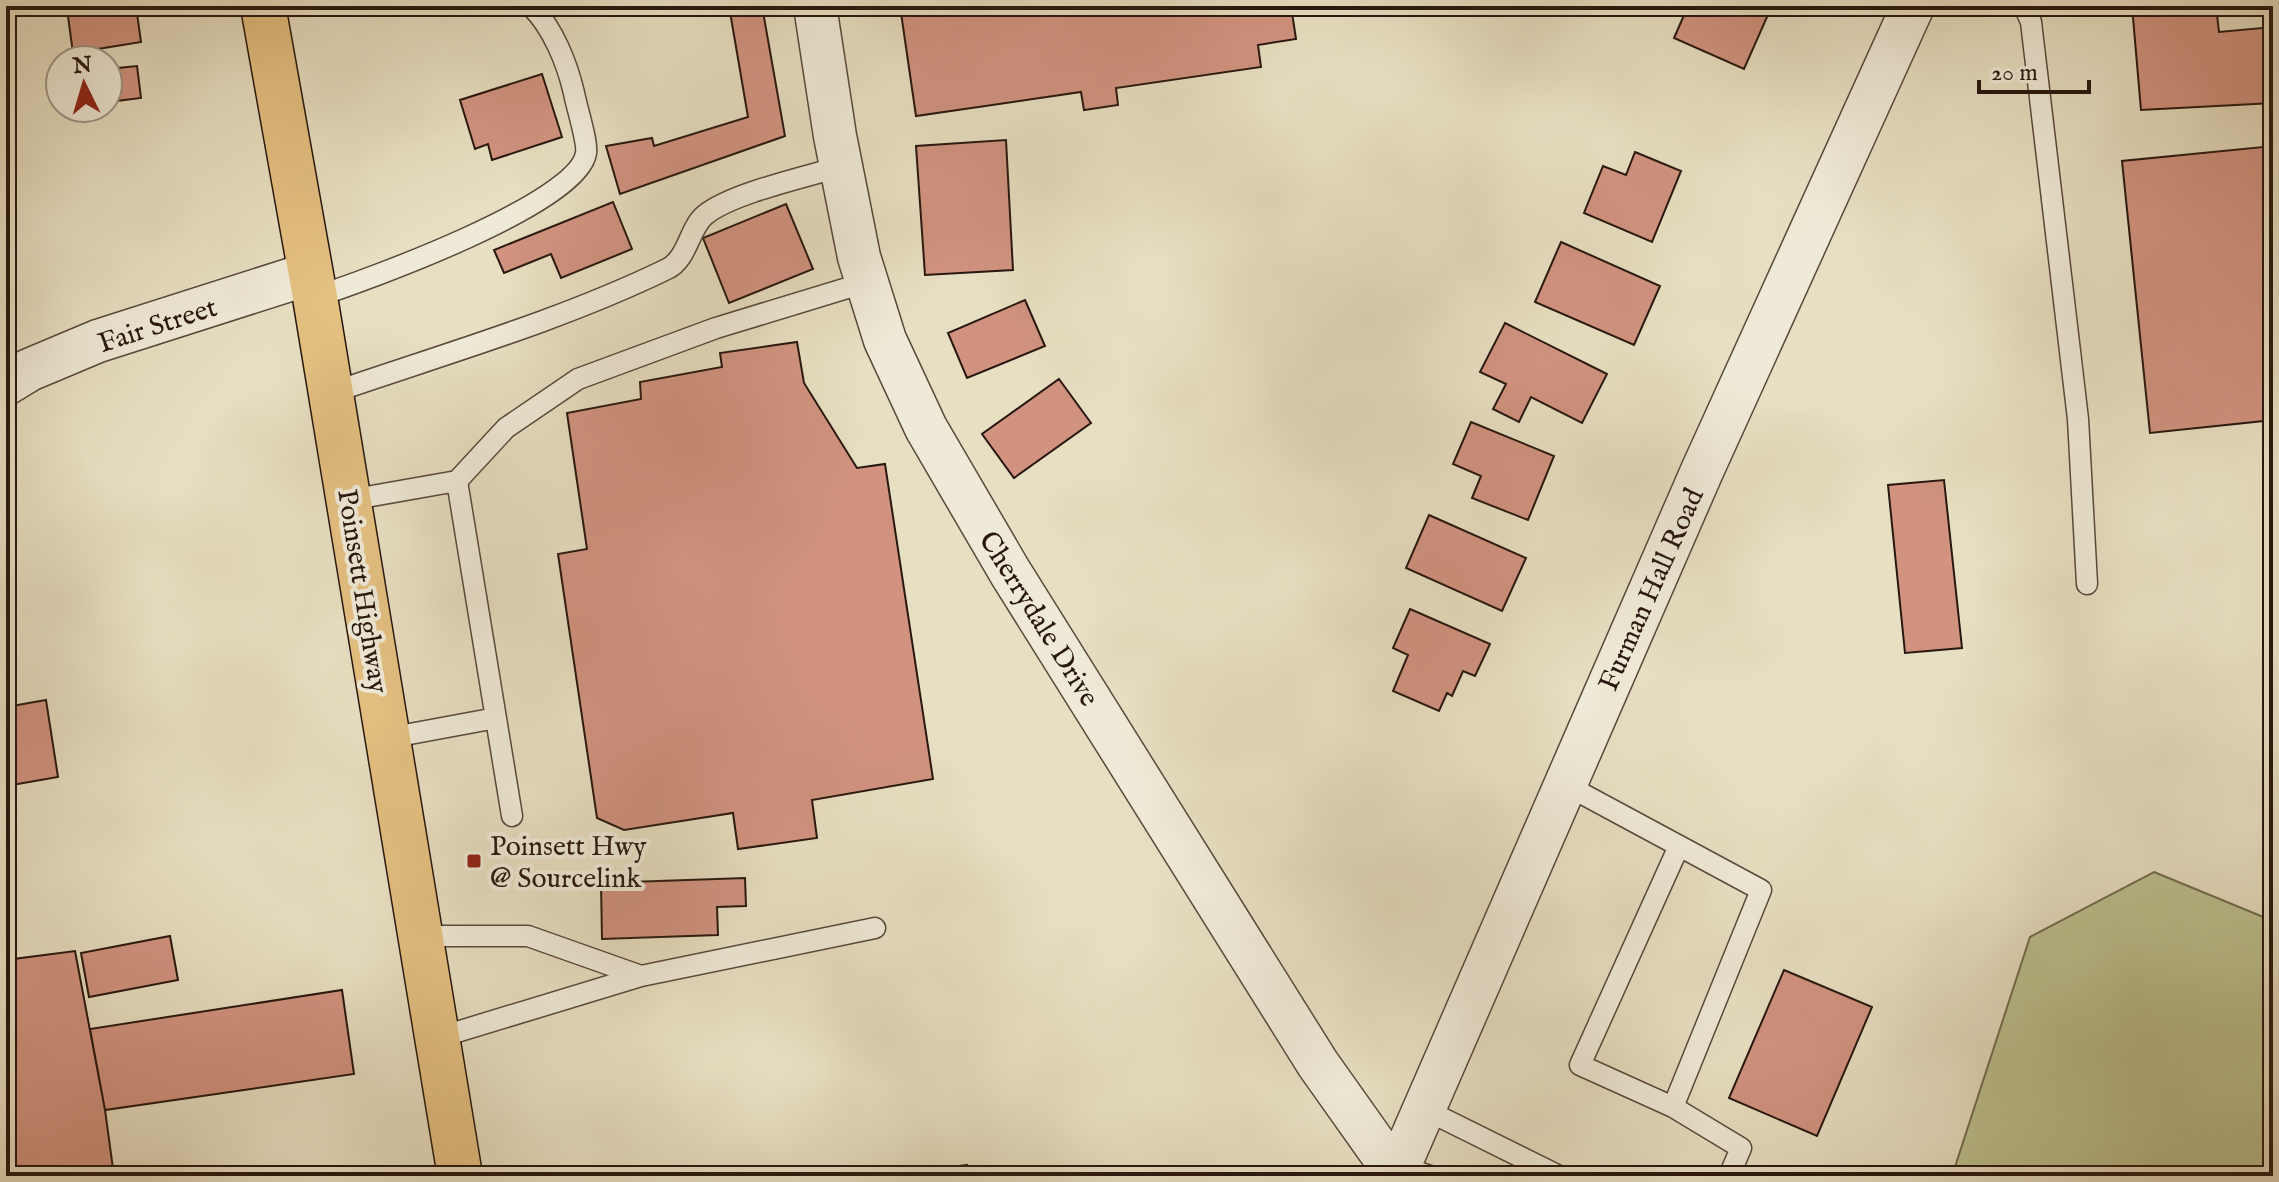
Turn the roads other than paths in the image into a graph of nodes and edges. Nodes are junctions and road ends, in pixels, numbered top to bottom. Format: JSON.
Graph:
{"nodes":[{"id":1,"x":263,"y":6,"type":"edge"},
{"id":2,"x":531,"y":6,"type":"edge"},
{"id":3,"x":815,"y":6,"type":"edge"},
{"id":4,"x":1913,"y":6,"type":"edge"},
{"id":5,"x":2024,"y":6,"type":"edge"},
{"id":6,"x":842,"y":166,"type":"junction"},
{"id":7,"x":867,"y":282,"type":"junction"},
{"id":8,"x":313,"y":285,"type":"junction"},
{"id":9,"x":6,"y":384,"type":"edge"},
{"id":10,"x":331,"y":393,"type":"junction"},
{"id":11,"x":457,"y":481,"type":"junction"},
{"id":12,"x":349,"y":500,"type":"junction"},
{"id":13,"x":2087,"y":584,"type":"dead end"},
{"id":14,"x":496,"y":718,"type":"junction"},
{"id":15,"x":388,"y":738,"type":"junction"},
{"id":16,"x":1566,"y":785,"type":"junction"},
{"id":17,"x":512,"y":816,"type":"dead end"},
{"id":18,"x":1679,"y":846,"type":"junction"},
{"id":19,"x":875,"y":928,"type":"dead end"},
{"id":20,"x":420,"y":936,"type":"junction"},
{"id":21,"x":641,"y":976,"type":"junction"},
{"id":22,"x":437,"y":1038,"type":"junction"},
{"id":23,"x":1673,"y":1107,"type":"junction"},
{"id":24,"x":1426,"y":1110,"type":"junction"},
{"id":25,"x":1405,"y":1173,"type":"edge"},
{"id":26,"x":460,"y":1176,"type":"edge"},
{"id":27,"x":1559,"y":1176,"type":"edge"},
{"id":28,"x":1729,"y":1176,"type":"edge"}],
"edges":[{"from":1,"to":8,"type":"highway","name":"Poinsett Highway"},
{"from":2,"to":8,"type":"lane"},
{"from":3,"to":6,"type":"street","name":"Cherrydale Drive"},
{"from":4,"to":16,"type":"street","name":"Furman Hall Road"},
{"from":5,"to":13,"type":"lane"},
{"from":6,"to":7,"type":"street","name":"Cherrydale Drive"},
{"from":6,"to":10,"type":"lane"},
{"from":7,"to":11,"type":"lane"},
{"from":7,"to":25,"type":"street","name":"Cherrydale Drive"},
{"from":8,"to":9,"type":"street","name":"Fair Street"},
{"from":8,"to":10,"type":"highway","name":"Poinsett Highway"},
{"from":10,"to":12,"type":"highway","name":"Poinsett Highway"},
{"from":11,"to":12,"type":"lane"},
{"from":11,"to":14,"type":"lane"},
{"from":12,"to":15,"type":"highway","name":"Poinsett Highway"},
{"from":14,"to":15,"type":"lane"},
{"from":14,"to":17,"type":"lane"},
{"from":15,"to":20,"type":"highway","name":"Poinsett Highway"},
{"from":16,"to":18,"type":"lane"},
{"from":16,"to":24,"type":"street","name":"Furman Hall Road"},
{"from":18,"to":23,"type":"lane"},
{"from":18,"to":23,"type":"lane"},
{"from":19,"to":21,"type":"lane"},
{"from":20,"to":21,"type":"lane"},
{"from":20,"to":22,"type":"highway","name":"Poinsett Highway"},
{"from":21,"to":22,"type":"lane"},
{"from":22,"to":26,"type":"highway","name":"Poinsett Highway"},
{"from":23,"to":28,"type":"lane"},
{"from":24,"to":25,"type":"street","name":"Furman Hall Road"},
{"from":24,"to":27,"type":"lane"}]}
